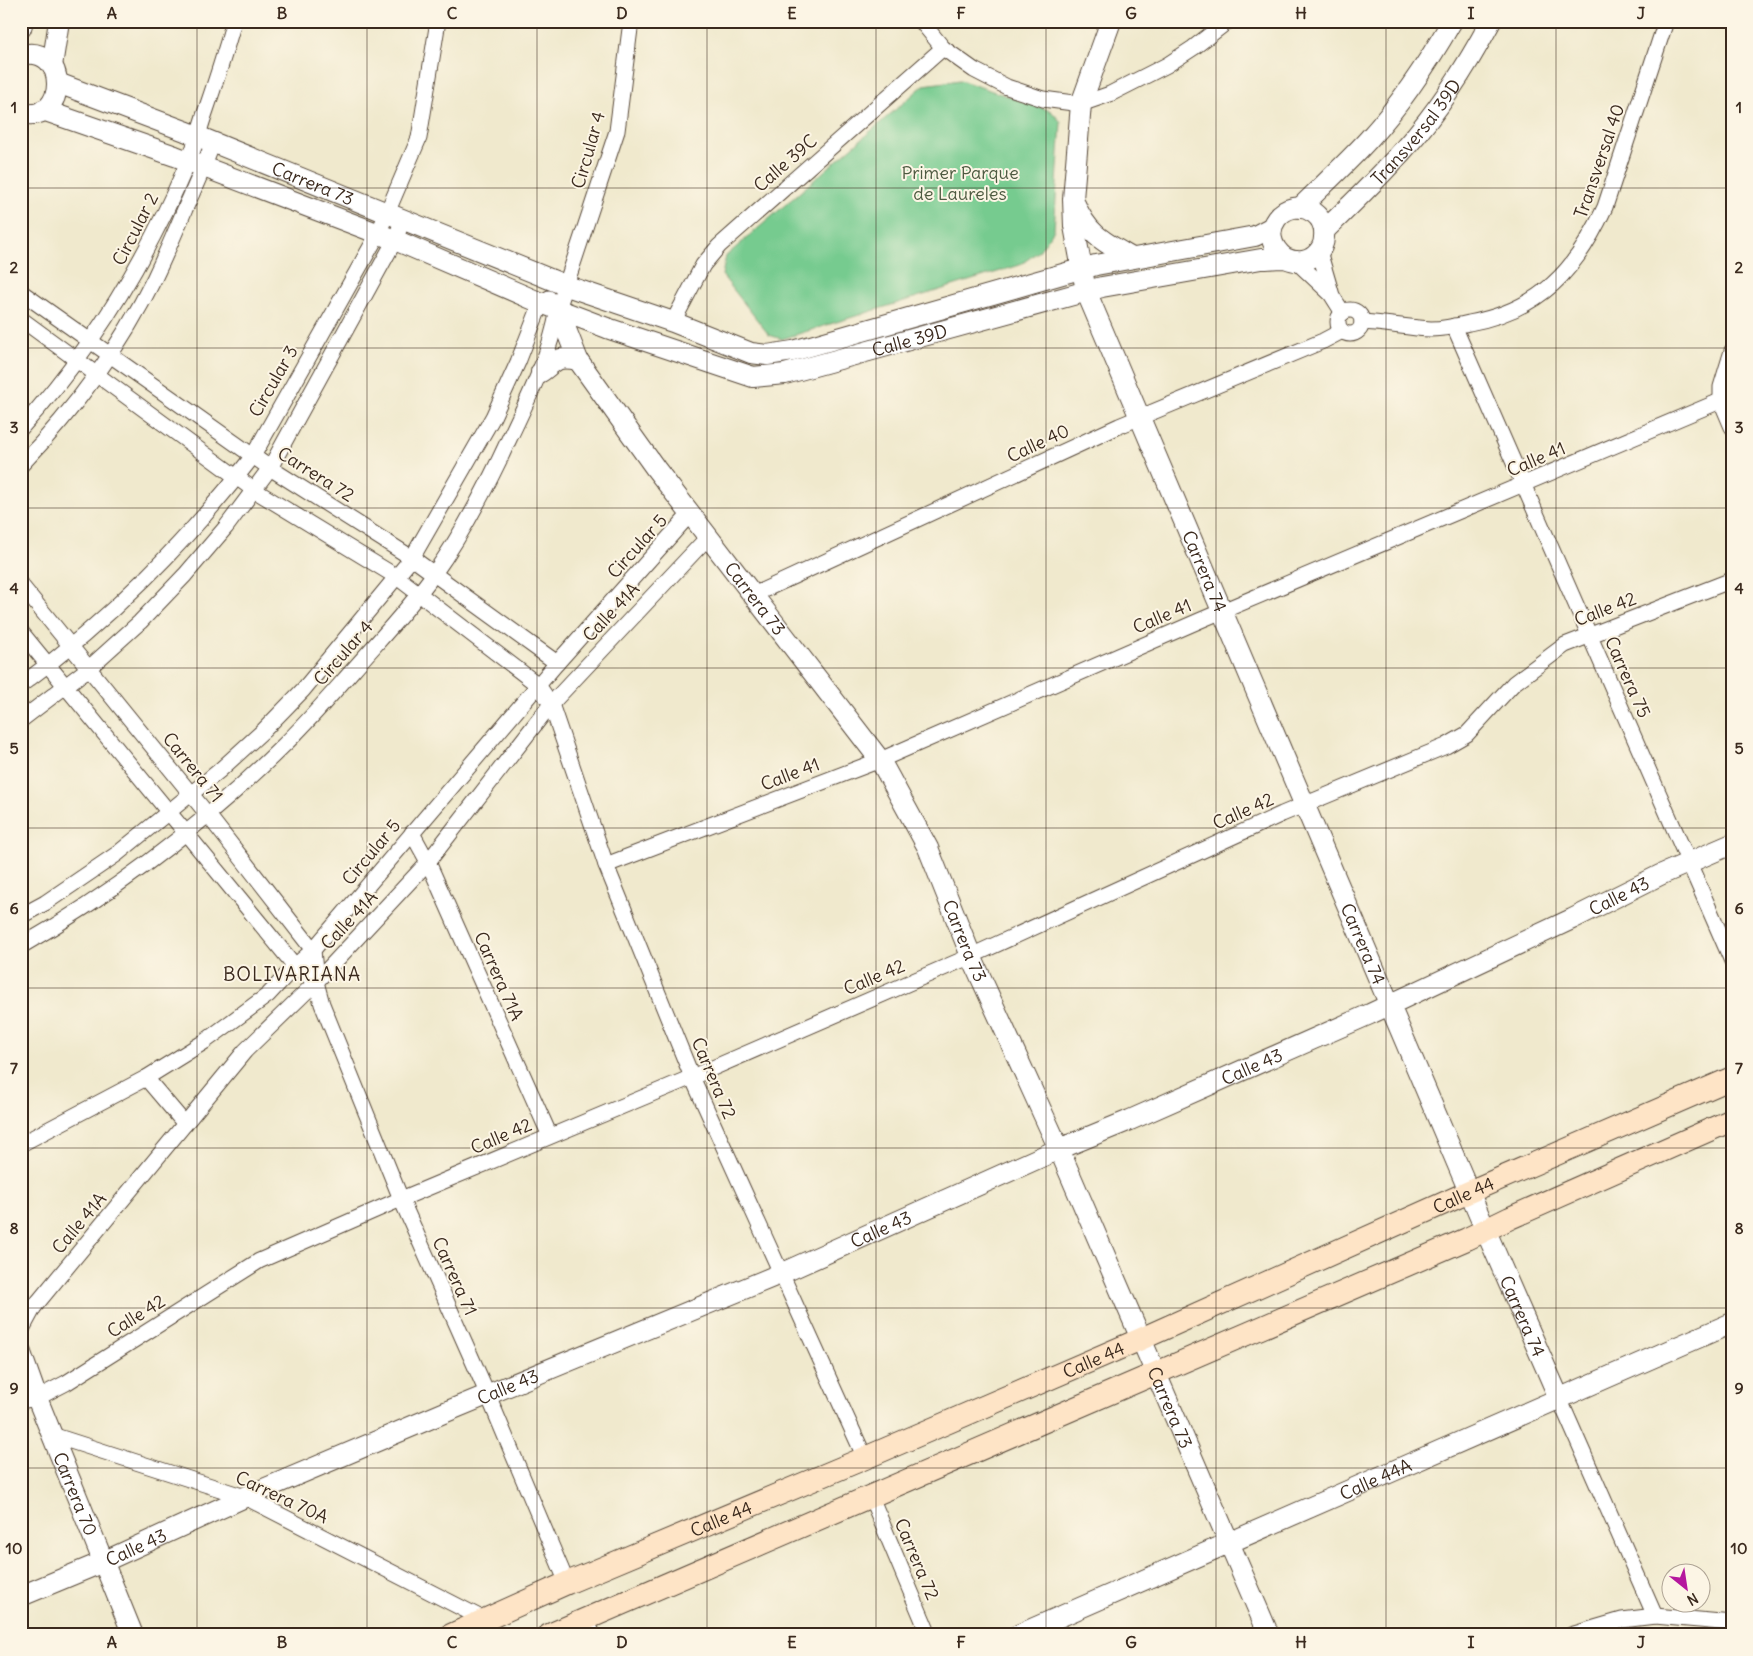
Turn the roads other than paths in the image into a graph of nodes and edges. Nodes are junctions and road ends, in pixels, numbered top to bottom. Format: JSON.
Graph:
{"nodes":[{"id":1,"x":23,"y":21,"type":"edge"},
{"id":2,"x":59,"y":21,"type":"edge"},
{"id":3,"x":234,"y":21,"type":"edge"},
{"id":4,"x":438,"y":21,"type":"edge"},
{"id":5,"x":631,"y":21,"type":"edge"},
{"id":6,"x":921,"y":21,"type":"edge"},
{"id":7,"x":1111,"y":21,"type":"edge"},
{"id":8,"x":1228,"y":21,"type":"edge"},
{"id":9,"x":1452,"y":21,"type":"edge"},
{"id":10,"x":1491,"y":21,"type":"edge"},
{"id":11,"x":1666,"y":21,"type":"edge"},
{"id":12,"x":21,"y":28,"type":"edge"},
{"id":13,"x":943,"y":48,"type":"junction"},
{"id":14,"x":21,"y":55,"type":"edge"},
{"id":15,"x":55,"y":74,"type":"junction"},
{"id":16,"x":1081,"y":104,"type":"junction"},
{"id":17,"x":28,"y":115,"type":"edge"},
{"id":18,"x":205,"y":139,"type":"junction"},
{"id":19,"x":196,"y":165,"type":"junction"},
{"id":20,"x":1073,"y":199,"type":"junction"},
{"id":21,"x":1300,"y":208,"type":"junction"},
{"id":22,"x":395,"y":216,"type":"junction"},
{"id":23,"x":1272,"y":227,"type":"junction"},
{"id":24,"x":1325,"y":230,"type":"junction"},
{"id":25,"x":387,"y":237,"type":"junction"},
{"id":26,"x":1319,"y":252,"type":"junction"},
{"id":27,"x":1132,"y":258,"type":"junction"},
{"id":28,"x":1291,"y":260,"type":"junction"},
{"id":29,"x":1081,"y":269,"type":"junction"},
{"id":30,"x":567,"y":286,"type":"junction"},
{"id":31,"x":1086,"y":290,"type":"junction"},
{"id":32,"x":21,"y":292,"type":"edge"},
{"id":33,"x":1331,"y":294,"type":"junction"},
{"id":34,"x":550,"y":306,"type":"junction"},
{"id":35,"x":1344,"y":313,"type":"junction"},
{"id":36,"x":21,"y":319,"type":"edge"},
{"id":37,"x":673,"y":322,"type":"junction"},
{"id":38,"x":1362,"y":322,"type":"junction"},
{"id":39,"x":1454,"y":326,"type":"junction"},
{"id":40,"x":1342,"y":331,"type":"junction"},
{"id":41,"x":91,"y":342,"type":"junction"},
{"id":42,"x":1732,"y":351,"type":"edge"},
{"id":43,"x":110,"y":355,"type":"junction"},
{"id":44,"x":78,"y":360,"type":"junction"},
{"id":45,"x":578,"y":360,"type":"junction"},
{"id":46,"x":541,"y":372,"type":"junction"},
{"id":47,"x":97,"y":374,"type":"junction"},
{"id":48,"x":1727,"y":398,"type":"edge"},
{"id":49,"x":1140,"y":417,"type":"junction"},
{"id":50,"x":1732,"y":427,"type":"edge"},
{"id":51,"x":21,"y":428,"type":"edge"},
{"id":52,"x":252,"y":456,"type":"junction"},
{"id":53,"x":21,"y":465,"type":"edge"},
{"id":54,"x":270,"y":468,"type":"junction"},
{"id":55,"x":237,"y":477,"type":"junction"},
{"id":56,"x":1524,"y":484,"type":"junction"},
{"id":57,"x":254,"y":490,"type":"junction"},
{"id":58,"x":690,"y":514,"type":"junction"},
{"id":59,"x":708,"y":537,"type":"junction"},
{"id":60,"x":412,"y":558,"type":"junction"},
{"id":61,"x":434,"y":574,"type":"junction"},
{"id":62,"x":397,"y":577,"type":"junction"},
{"id":63,"x":1732,"y":580,"type":"edge"},
{"id":64,"x":21,"y":585,"type":"edge"},
{"id":65,"x":420,"y":594,"type":"junction"},
{"id":66,"x":753,"y":596,"type":"junction"},
{"id":67,"x":1222,"y":611,"type":"junction"},
{"id":68,"x":21,"y":632,"type":"edge"},
{"id":69,"x":1589,"y":636,"type":"junction"},
{"id":70,"x":71,"y":646,"type":"junction"},
{"id":71,"x":557,"y":663,"type":"junction"},
{"id":72,"x":49,"y":665,"type":"junction"},
{"id":73,"x":89,"y":668,"type":"junction"},
{"id":74,"x":21,"y":685,"type":"edge"},
{"id":75,"x":538,"y":685,"type":"junction"},
{"id":76,"x":66,"y":686,"type":"junction"},
{"id":77,"x":303,"y":690,"type":"junction"},
{"id":78,"x":551,"y":704,"type":"junction"},
{"id":79,"x":320,"y":707,"type":"junction"},
{"id":80,"x":21,"y":720,"type":"edge"},
{"id":81,"x":880,"y":760,"type":"junction"},
{"id":82,"x":191,"y":794,"type":"junction"},
{"id":83,"x":1305,"y":805,"type":"junction"},
{"id":84,"x":168,"y":811,"type":"junction"},
{"id":85,"x":208,"y":815,"type":"junction"},
{"id":86,"x":186,"y":833,"type":"junction"},
{"id":87,"x":412,"y":833,"type":"junction"},
{"id":88,"x":1732,"y":844,"type":"edge"},
{"id":89,"x":428,"y":862,"type":"junction"},
{"id":90,"x":1689,"y":864,"type":"junction"},
{"id":91,"x":606,"y":865,"type":"junction"},
{"id":92,"x":45,"y":903,"type":"junction"},
{"id":93,"x":21,"y":916,"type":"edge"},
{"id":94,"x":58,"y":924,"type":"junction"},
{"id":95,"x":21,"y":946,"type":"edge"},
{"id":96,"x":313,"y":950,"type":"junction"},
{"id":97,"x":971,"y":956,"type":"junction"},
{"id":98,"x":1732,"y":961,"type":"edge"},
{"id":99,"x":295,"y":966,"type":"junction"},
{"id":100,"x":316,"y":982,"type":"junction"},
{"id":101,"x":1390,"y":1005,"type":"junction"},
{"id":102,"x":692,"y":1077,"type":"junction"},
{"id":103,"x":146,"y":1078,"type":"junction"},
{"id":104,"x":1732,"y":1078,"type":"edge"},
{"id":105,"x":1732,"y":1120,"type":"edge"},
{"id":106,"x":185,"y":1124,"type":"junction"},
{"id":107,"x":550,"y":1136,"type":"junction"},
{"id":108,"x":21,"y":1144,"type":"edge"},
{"id":109,"x":1059,"y":1149,"type":"junction"},
{"id":110,"x":1469,"y":1192,"type":"junction"},
{"id":111,"x":401,"y":1199,"type":"junction"},
{"id":112,"x":1485,"y":1229,"type":"junction"},
{"id":113,"x":780,"y":1274,"type":"junction"},
{"id":114,"x":1732,"y":1323,"type":"edge"},
{"id":115,"x":21,"y":1331,"type":"edge"},
{"id":116,"x":1141,"y":1340,"type":"junction"},
{"id":117,"x":21,"y":1353,"type":"edge"},
{"id":118,"x":1156,"y":1373,"type":"junction"},
{"id":119,"x":488,"y":1395,"type":"junction"},
{"id":120,"x":1559,"y":1398,"type":"junction"},
{"id":121,"x":29,"y":1399,"type":"edge"},
{"id":122,"x":52,"y":1435,"type":"junction"},
{"id":123,"x":865,"y":1458,"type":"junction"},
{"id":124,"x":245,"y":1497,"type":"junction"},
{"id":125,"x":871,"y":1497,"type":"junction"},
{"id":126,"x":1230,"y":1543,"type":"junction"},
{"id":127,"x":103,"y":1562,"type":"junction"},
{"id":128,"x":566,"y":1583,"type":"junction"},
{"id":129,"x":21,"y":1596,"type":"edge"},
{"id":130,"x":1655,"y":1616,"type":"junction"},
{"id":131,"x":485,"y":1620,"type":"junction"},
{"id":132,"x":1732,"y":1623,"type":"edge"},
{"id":133,"x":590,"y":1627,"type":"edge"},
{"id":134,"x":133,"y":1635,"type":"edge"},
{"id":135,"x":451,"y":1635,"type":"edge"},
{"id":136,"x":549,"y":1635,"type":"edge"},
{"id":137,"x":929,"y":1635,"type":"edge"},
{"id":138,"x":1018,"y":1635,"type":"edge"},
{"id":139,"x":1269,"y":1635,"type":"edge"},
{"id":140,"x":1571,"y":1635,"type":"edge"}],
"edges":[{"from":1,"to":12,"type":"street"},
{"from":2,"to":15,"type":"street"},
{"from":3,"to":18,"type":"street","name":"Circular 2"},
{"from":4,"to":22,"type":"street","name":"Circular 3"},
{"from":5,"to":30,"type":"street","name":"Circular 4"},
{"from":6,"to":13,"type":"street"},
{"from":7,"to":16,"type":"street","name":"Carrera 74"},
{"from":8,"to":16,"type":"street"},
{"from":9,"to":21,"type":"street","name":"Transversal 39D"},
{"from":10,"to":24,"type":"street","name":"Transversal 39D"},
{"from":11,"to":39,"type":"street","name":"Transversal 40"},
{"from":13,"to":16,"type":"street"},
{"from":13,"to":37,"type":"street","name":"Calle 39C"},
{"from":14,"to":15,"type":"street","name":"Carrera 73"},
{"from":15,"to":17,"type":"street"},
{"from":15,"to":18,"type":"street","name":"Carrera 73"},
{"from":16,"to":20,"type":"street","name":"Carrera 74"},
{"from":17,"to":19,"type":"street","name":"Carrera 73"},
{"from":18,"to":19,"type":"street","name":"Circular 2"},
{"from":18,"to":22,"type":"street","name":"Carrera 73"},
{"from":19,"to":25,"type":"street","name":"Carrera 73"},
{"from":19,"to":41,"type":"street","name":"Circular 2"},
{"from":19,"to":43,"type":"street","name":"Circular 2"},
{"from":20,"to":27,"type":"street"},
{"from":20,"to":29,"type":"street","name":"Carrera 74"},
{"from":21,"to":23,"type":"street"},
{"from":21,"to":24,"type":"street"},
{"from":22,"to":25,"type":"street","name":"Circular 3"},
{"from":22,"to":30,"type":"street","name":"Carrera 73"},
{"from":23,"to":27,"type":"street","name":"Calle 39D"},
{"from":23,"to":28,"type":"street"},
{"from":24,"to":26,"type":"street"},
{"from":25,"to":34,"type":"street","name":"Carrera 73"},
{"from":25,"to":52,"type":"street","name":"Circular 3"},
{"from":25,"to":54,"type":"street","name":"Circular 3"},
{"from":26,"to":28,"type":"street"},
{"from":26,"to":33,"type":"street"},
{"from":27,"to":29,"type":"street","name":"Calle 39D"},
{"from":28,"to":31,"type":"street","name":"Calle 39D"},
{"from":28,"to":33,"type":"street"},
{"from":29,"to":31,"type":"street","name":"Carrera 74"},
{"from":29,"to":37,"type":"street","name":"Calle 39D"},
{"from":30,"to":34,"type":"street","name":"Circular 4"},
{"from":30,"to":37,"type":"street","name":"Calle 39D"},
{"from":31,"to":34,"type":"street","name":"Calle 39D"},
{"from":31,"to":49,"type":"street","name":"Carrera 74"},
{"from":32,"to":41,"type":"street","name":"Carrera 72"},
{"from":33,"to":35,"type":"street"},
{"from":34,"to":45,"type":"street","name":"Carrera 73"},
{"from":34,"to":46,"type":"street","name":"Circular 4"},
{"from":34,"to":60,"type":"street","name":"Circular 4"},
{"from":35,"to":38,"type":"street"},
{"from":35,"to":40,"type":"street"},
{"from":36,"to":44,"type":"street","name":"Carrera 72"},
{"from":38,"to":39,"type":"street"},
{"from":38,"to":40,"type":"street"},
{"from":39,"to":56,"type":"street","name":"Carrera 75"},
{"from":40,"to":49,"type":"street","name":"Calle 40"},
{"from":41,"to":43,"type":"street","name":"Carrera 72"},
{"from":41,"to":44,"type":"street","name":"Circular 2"},
{"from":42,"to":48,"type":"street"},
{"from":43,"to":47,"type":"street","name":"Circular 2"},
{"from":43,"to":52,"type":"street","name":"Carrera 72"},
{"from":44,"to":47,"type":"street","name":"Carrera 72"},
{"from":44,"to":51,"type":"street","name":"Circular 2"},
{"from":45,"to":46,"type":"street"},
{"from":45,"to":58,"type":"street","name":"Carrera 73"},
{"from":46,"to":61,"type":"street","name":"Circular 4"},
{"from":47,"to":53,"type":"street","name":"Circular 2"},
{"from":47,"to":55,"type":"street","name":"Carrera 72"},
{"from":48,"to":50,"type":"street"},
{"from":48,"to":56,"type":"street","name":"Calle 41"},
{"from":49,"to":66,"type":"street","name":"Calle 40"},
{"from":49,"to":67,"type":"street","name":"Carrera 74"},
{"from":52,"to":54,"type":"street","name":"Carrera 72"},
{"from":52,"to":55,"type":"street","name":"Circular 3"},
{"from":54,"to":57,"type":"street","name":"Circular 3"},
{"from":54,"to":60,"type":"street","name":"Carrera 72"},
{"from":55,"to":57,"type":"street","name":"Carrera 72"},
{"from":55,"to":70,"type":"street","name":"Circular 3"},
{"from":56,"to":67,"type":"street","name":"Calle 41"},
{"from":56,"to":69,"type":"street","name":"Carrera 75"},
{"from":57,"to":62,"type":"street","name":"Carrera 72"},
{"from":57,"to":73,"type":"street","name":"Circular 3"},
{"from":58,"to":59,"type":"street","name":"Carrera 73"},
{"from":58,"to":71,"type":"street","name":"Circular 5"},
{"from":59,"to":66,"type":"street","name":"Carrera 73"},
{"from":59,"to":78,"type":"street","name":"Calle 41A"},
{"from":60,"to":61,"type":"street","name":"Carrera 72"},
{"from":60,"to":62,"type":"street","name":"Circular 4"},
{"from":61,"to":65,"type":"street","name":"Circular 4"},
{"from":61,"to":71,"type":"street","name":"Carrera 72"},
{"from":62,"to":65,"type":"street","name":"Carrera 72"},
{"from":62,"to":77,"type":"street","name":"Circular 4"},
{"from":63,"to":69,"type":"street","name":"Calle 42"},
{"from":64,"to":70,"type":"street","name":"Carrera 71"},
{"from":65,"to":75,"type":"street","name":"Carrera 72"},
{"from":65,"to":79,"type":"street","name":"Circular 4"},
{"from":66,"to":81,"type":"street","name":"Carrera 73"},
{"from":67,"to":81,"type":"street","name":"Calle 41"},
{"from":67,"to":83,"type":"street","name":"Carrera 74"},
{"from":68,"to":72,"type":"street"},
{"from":69,"to":83,"type":"street","name":"Calle 42"},
{"from":69,"to":90,"type":"street","name":"Carrera 75"},
{"from":70,"to":72,"type":"street","name":"Circular 3"},
{"from":70,"to":73,"type":"street","name":"Carrera 71"},
{"from":71,"to":75,"type":"street","name":"Circular 5"},
{"from":71,"to":78,"type":"street","name":"Carrera 72"},
{"from":72,"to":74,"type":"street","name":"Circular 3"},
{"from":72,"to":76,"type":"street"},
{"from":73,"to":76,"type":"street","name":"Circular 3"},
{"from":73,"to":82,"type":"street","name":"Carrera 71"},
{"from":75,"to":78,"type":"street","name":"Carrera 72"},
{"from":75,"to":87,"type":"street","name":"Circular 5"},
{"from":76,"to":80,"type":"street","name":"Circular 3"},
{"from":76,"to":84,"type":"street"},
{"from":77,"to":79,"type":"street"},
{"from":77,"to":82,"type":"street","name":"Circular 4"},
{"from":78,"to":89,"type":"street","name":"Calle 41A"},
{"from":78,"to":91,"type":"street","name":"Carrera 72"},
{"from":79,"to":85,"type":"street","name":"Circular 4"},
{"from":81,"to":91,"type":"street","name":"Calle 41"},
{"from":81,"to":97,"type":"street","name":"Carrera 73"},
{"from":82,"to":84,"type":"street","name":"Circular 4"},
{"from":82,"to":85,"type":"street","name":"Carrera 71"},
{"from":83,"to":97,"type":"street","name":"Calle 42"},
{"from":83,"to":101,"type":"street","name":"Carrera 74"},
{"from":84,"to":86,"type":"street"},
{"from":84,"to":92,"type":"street","name":"Circular 4"},
{"from":85,"to":86,"type":"street","name":"Circular 4"},
{"from":85,"to":96,"type":"street","name":"Carrera 71"},
{"from":86,"to":94,"type":"street","name":"Circular 4"},
{"from":86,"to":99,"type":"street"},
{"from":87,"to":89,"type":"street","name":"Carrera 71A"},
{"from":87,"to":96,"type":"street","name":"Circular 5"},
{"from":88,"to":90,"type":"street","name":"Calle 43"},
{"from":89,"to":100,"type":"street","name":"Calle 41A"},
{"from":89,"to":107,"type":"street","name":"Carrera 71A"},
{"from":90,"to":98,"type":"street","name":"Carrera 75"},
{"from":90,"to":101,"type":"street","name":"Calle 43"},
{"from":91,"to":102,"type":"street","name":"Carrera 72"},
{"from":92,"to":93,"type":"street","name":"Circular 4"},
{"from":92,"to":94,"type":"street"},
{"from":94,"to":95,"type":"street","name":"Circular 4"},
{"from":96,"to":99,"type":"street","name":"Circular 5"},
{"from":96,"to":100,"type":"street","name":"Carrera 71"},
{"from":97,"to":102,"type":"street","name":"Calle 42"},
{"from":97,"to":109,"type":"street","name":"Carrera 73"},
{"from":99,"to":100,"type":"street"},
{"from":99,"to":103,"type":"street","name":"Circular 5"},
{"from":100,"to":106,"type":"street","name":"Calle 41A"},
{"from":100,"to":111,"type":"street","name":"Carrera 71"},
{"from":101,"to":109,"type":"street","name":"Calle 43"},
{"from":101,"to":110,"type":"street","name":"Carrera 74"},
{"from":102,"to":107,"type":"street","name":"Calle 42"},
{"from":102,"to":113,"type":"street","name":"Carrera 72"},
{"from":103,"to":106,"type":"street"},
{"from":103,"to":108,"type":"street","name":"Circular 5"},
{"from":104,"to":110,"type":"main road","name":"Calle 44"},
{"from":105,"to":112,"type":"main road","name":"Calle 44"},
{"from":106,"to":115,"type":"street","name":"Calle 41A"},
{"from":107,"to":111,"type":"street","name":"Calle 42"},
{"from":109,"to":113,"type":"street","name":"Calle 43"},
{"from":109,"to":116,"type":"street","name":"Carrera 73"},
{"from":110,"to":112,"type":"street","name":"Carrera 74"},
{"from":110,"to":116,"type":"main road","name":"Calle 44"},
{"from":111,"to":119,"type":"street","name":"Carrera 71"},
{"from":111,"to":121,"type":"street","name":"Calle 42"},
{"from":112,"to":118,"type":"main road","name":"Calle 44"},
{"from":112,"to":120,"type":"street","name":"Carrera 74"},
{"from":113,"to":119,"type":"street","name":"Calle 43"},
{"from":113,"to":123,"type":"street","name":"Carrera 72"},
{"from":114,"to":120,"type":"street","name":"Calle 44A"},
{"from":116,"to":118,"type":"street","name":"Carrera 73"},
{"from":116,"to":123,"type":"main road","name":"Calle 44"},
{"from":117,"to":121,"type":"street","name":"Carrera 70"},
{"from":118,"to":125,"type":"main road","name":"Calle 44"},
{"from":118,"to":126,"type":"street","name":"Carrera 73"},
{"from":119,"to":124,"type":"street","name":"Calle 43"},
{"from":119,"to":128,"type":"street","name":"Carrera 71"},
{"from":120,"to":126,"type":"street","name":"Calle 44A"},
{"from":120,"to":130,"type":"street","name":"Carrera 74"},
{"from":121,"to":122,"type":"street","name":"Carrera 70"},
{"from":122,"to":124,"type":"street","name":"Carrera 70A"},
{"from":122,"to":127,"type":"street","name":"Carrera 70"},
{"from":123,"to":128,"type":"main road","name":"Calle 44"},
{"from":124,"to":127,"type":"street","name":"Calle 43"},
{"from":124,"to":131,"type":"street","name":"Carrera 70A"},
{"from":125,"to":133,"type":"main road","name":"Calle 44"},
{"from":125,"to":137,"type":"street","name":"Carrera 72"},
{"from":126,"to":138,"type":"street","name":"Calle 44A"},
{"from":126,"to":139,"type":"street","name":"Carrera 73"},
{"from":127,"to":129,"type":"street","name":"Calle 43"},
{"from":127,"to":134,"type":"street","name":"Carrera 70"},
{"from":128,"to":131,"type":"main road","name":"Calle 44"},
{"from":130,"to":132,"type":"street"},
{"from":130,"to":140,"type":"street"},
{"from":131,"to":135,"type":"main road","name":"Calle 44"},
{"from":133,"to":136,"type":"main road","name":"Calle 44"}]}
